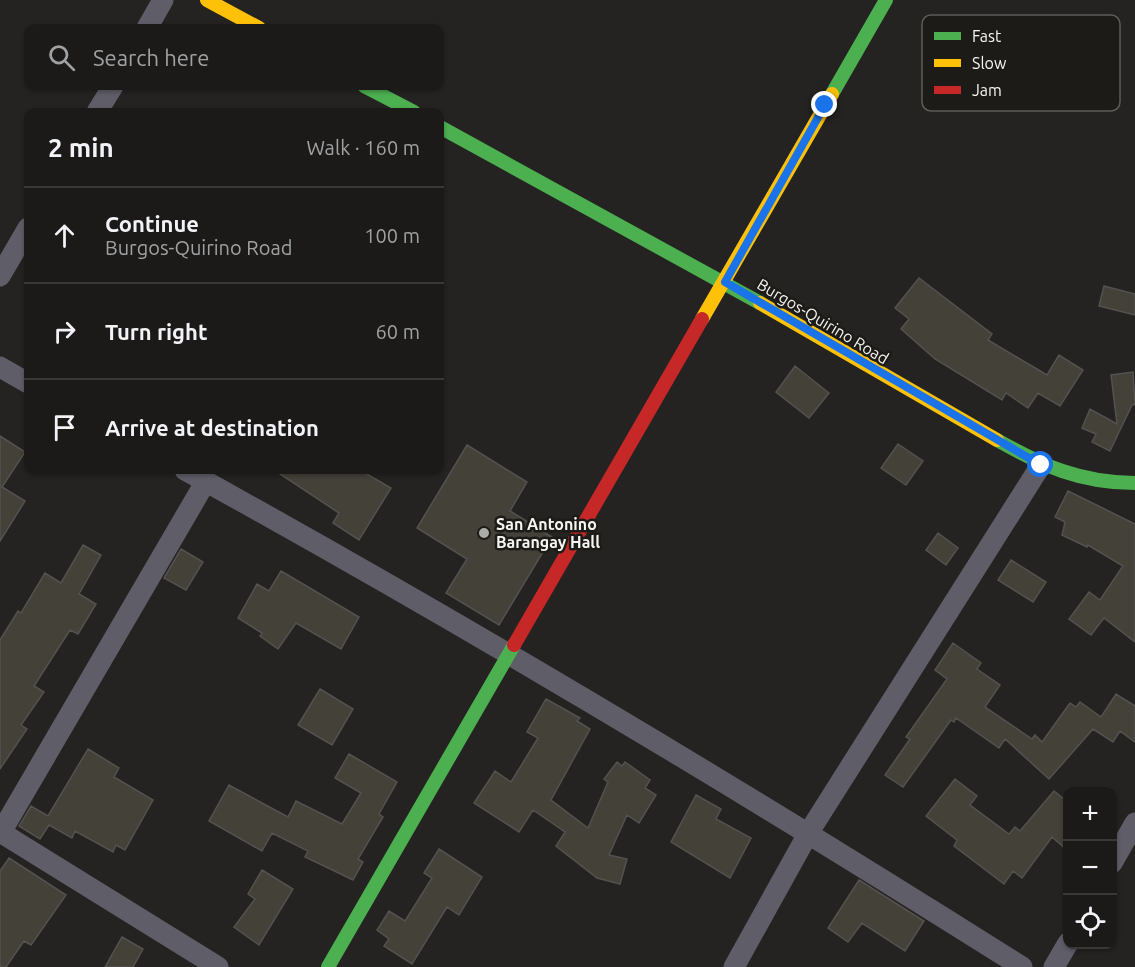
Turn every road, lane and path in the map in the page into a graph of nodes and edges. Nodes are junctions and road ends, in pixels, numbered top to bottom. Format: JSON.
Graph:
{"nodes":[{"id":1,"x":164,"y":0,"type":"edge"},
{"id":2,"x":207,"y":0,"type":"edge"},
{"id":3,"x":886,"y":0,"type":"edge"},
{"id":4,"x":149,"y":24,"type":"edge"},
{"id":5,"x":252,"y":24,"type":"edge"},
{"id":6,"x":111,"y":90,"type":"edge"},
{"id":7,"x":372,"y":90,"type":"edge"},
{"id":8,"x":99,"y":108,"type":"edge"},
{"id":9,"x":406,"y":108,"type":"edge"},
{"id":10,"x":444,"y":128,"type":"edge"},
{"id":11,"x":24,"y":235,"type":"edge"},
{"id":12,"x":0,"y":276,"type":"edge"},
{"id":13,"x":725,"y":282,"type":"junction"},
{"id":14,"x":0,"y":367,"type":"edge"},
{"id":15,"x":24,"y":381,"type":"edge"},
{"id":16,"x":1041,"y":465,"type":"junction"},
{"id":17,"x":193,"y":474,"type":"edge"},
{"id":18,"x":206,"y":481,"type":"junction"},
{"id":19,"x":1135,"y":483,"type":"edge"},
{"id":20,"x":511,"y":653,"type":"junction"},
{"id":21,"x":1135,"y":823,"type":"edge"},
{"id":22,"x":809,"y":832,"type":"junction"},
{"id":23,"x":0,"y":833,"type":"edge"},
{"id":24,"x":1117,"y":856,"type":"edge"},
{"id":25,"x":1064,"y":949,"type":"edge"},
{"id":26,"x":218,"y":967,"type":"edge"},
{"id":27,"x":328,"y":967,"type":"edge"},
{"id":28,"x":734,"y":967,"type":"edge"},
{"id":29,"x":1022,"y":967,"type":"edge"},
{"id":30,"x":1054,"y":967,"type":"edge"}],
"edges":[{"from":1,"to":4,"type":"street"},
{"from":2,"to":5,"type":"street"},
{"from":3,"to":13,"type":"street"},
{"from":6,"to":8,"type":"street"},
{"from":7,"to":9,"type":"street"},
{"from":10,"to":13,"type":"street","name":"Burgos-Quirino Road"},
{"from":11,"to":12,"type":"street"},
{"from":13,"to":16,"type":"street","name":"Burgos-Quirino Road"},
{"from":13,"to":20,"type":"street"},
{"from":14,"to":15,"type":"street"},
{"from":16,"to":19,"type":"street","name":"Burgos-Quirino Road"},
{"from":16,"to":22,"type":"street"},
{"from":17,"to":18,"type":"street"},
{"from":18,"to":20,"type":"street"},
{"from":18,"to":23,"type":"street"},
{"from":20,"to":22,"type":"street"},
{"from":20,"to":27,"type":"street"},
{"from":21,"to":24,"type":"street"},
{"from":22,"to":28,"type":"street"},
{"from":22,"to":29,"type":"street"},
{"from":23,"to":26,"type":"street"},
{"from":25,"to":30,"type":"street"}]}
